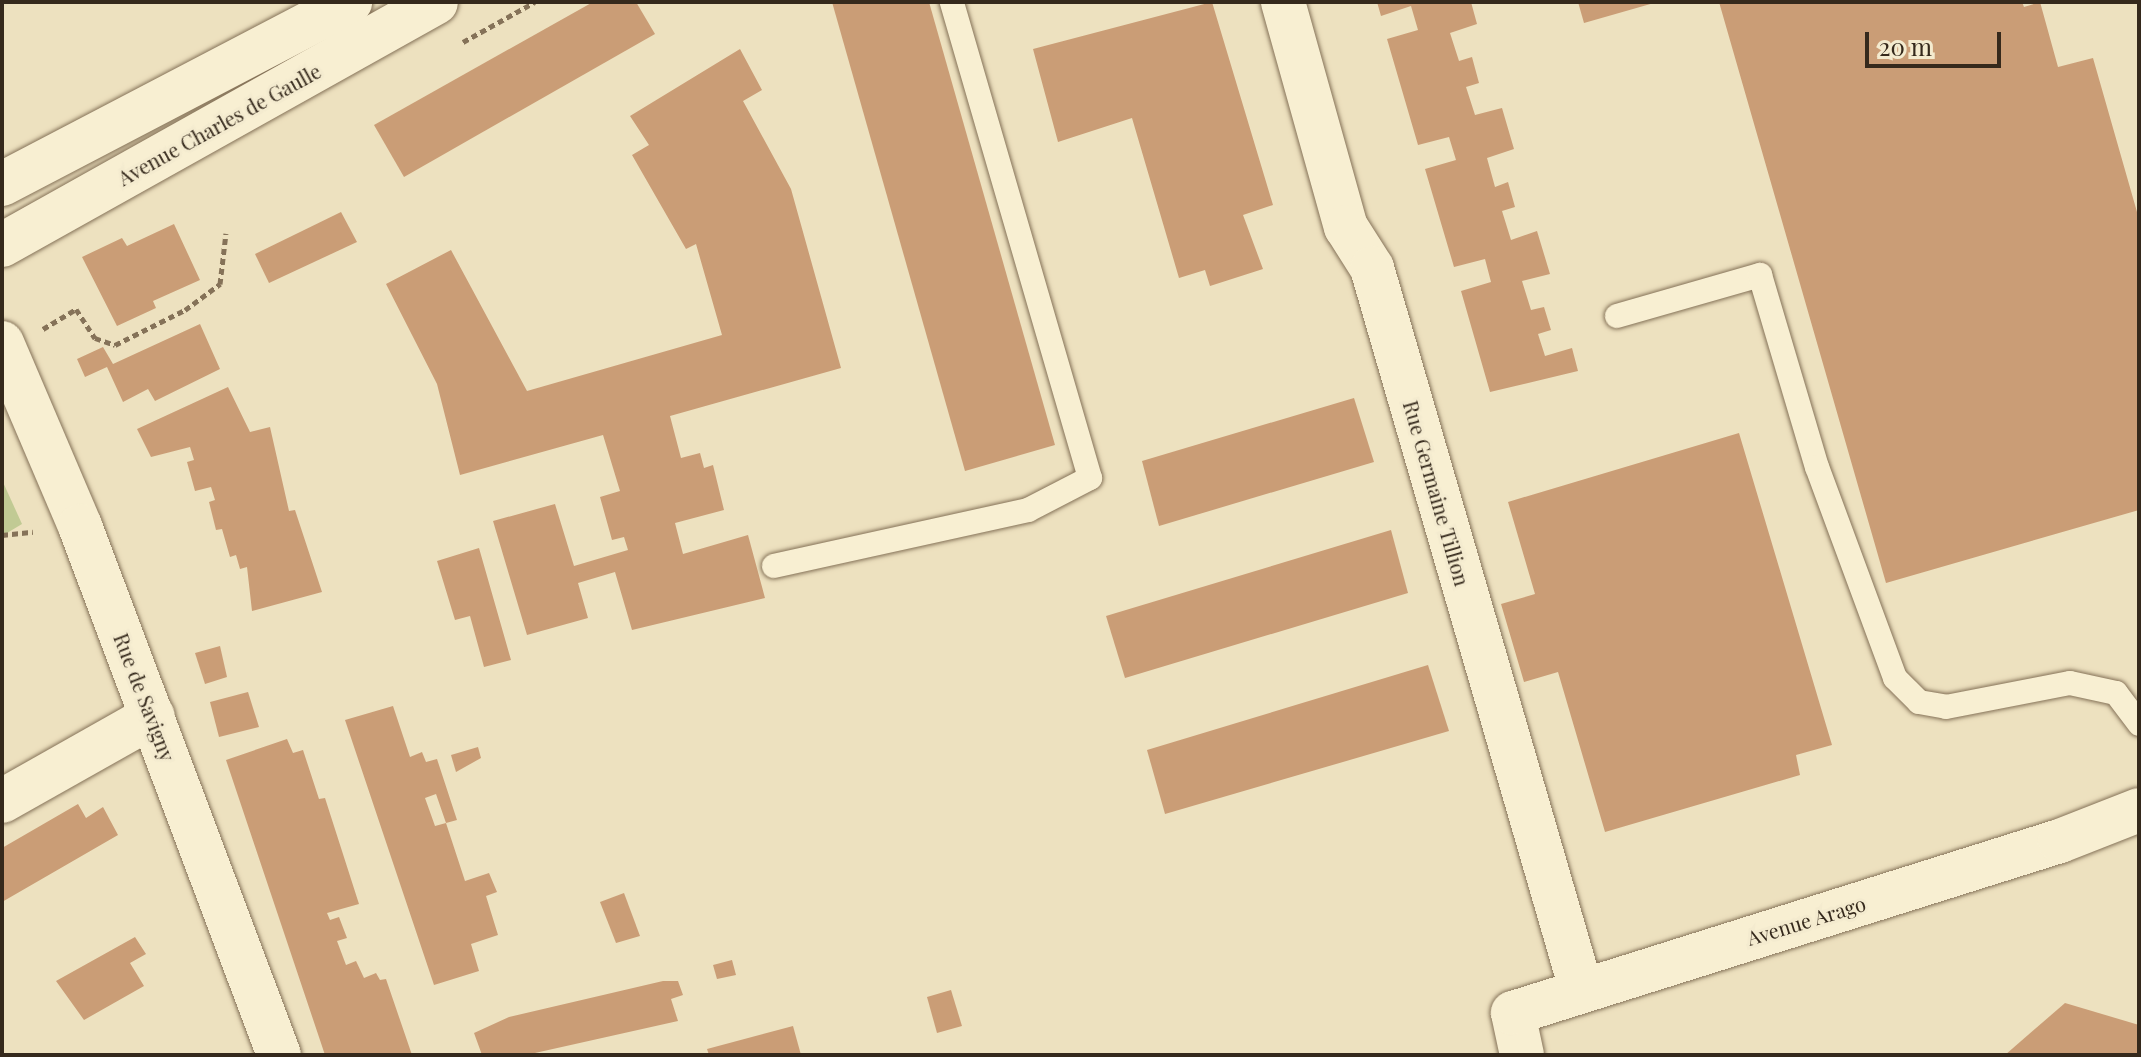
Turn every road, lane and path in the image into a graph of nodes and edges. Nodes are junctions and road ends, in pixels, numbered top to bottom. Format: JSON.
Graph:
{"nodes":[{"id":1,"x":350,"y":2,"type":"edge"},
{"id":2,"x":436,"y":2,"type":"edge"},
{"id":3,"x":535,"y":2,"type":"edge"},
{"id":4,"x":952,"y":2,"type":"edge"},
{"id":5,"x":1283,"y":2,"type":"edge"},
{"id":6,"x":482,"y":32,"type":"dead end"},
{"id":7,"x":2,"y":184,"type":"edge"},
{"id":8,"x":226,"y":233,"type":"dead end"},
{"id":9,"x":2,"y":245,"type":"edge"},
{"id":10,"x":1617,"y":316,"type":"dead end"},
{"id":11,"x":45,"y":329,"type":"dead end"},
{"id":12,"x":2,"y":343,"type":"edge"},
{"id":13,"x":774,"y":566,"type":"dead end"},
{"id":14,"x":153,"y":716,"type":"junction"},
{"id":15,"x":2139,"y":724,"type":"edge"},
{"id":16,"x":2,"y":801,"type":"edge"},
{"id":17,"x":2139,"y":810,"type":"edge"},
{"id":18,"x":1581,"y":989,"type":"junction"},
{"id":19,"x":279,"y":1055,"type":"edge"},
{"id":20,"x":1522,"y":1055,"type":"edge"}],
"edges":[{"from":1,"to":7,"type":"street"},
{"from":2,"to":9,"type":"street","name":"Avenue Charles de Gaulle"},
{"from":3,"to":6,"type":"path"},
{"from":4,"to":13,"type":"lane"},
{"from":5,"to":18,"type":"street","name":"Rue Germaine Tillion"},
{"from":8,"to":11,"type":"path"},
{"from":10,"to":15,"type":"lane"},
{"from":12,"to":14,"type":"street","name":"Rue de Savigny"},
{"from":14,"to":16,"type":"street"},
{"from":14,"to":19,"type":"street","name":"Rue de Savigny"},
{"from":17,"to":18,"type":"street","name":"Avenue Arago"},
{"from":18,"to":20,"type":"street","name":"Avenue Arago"}]}
